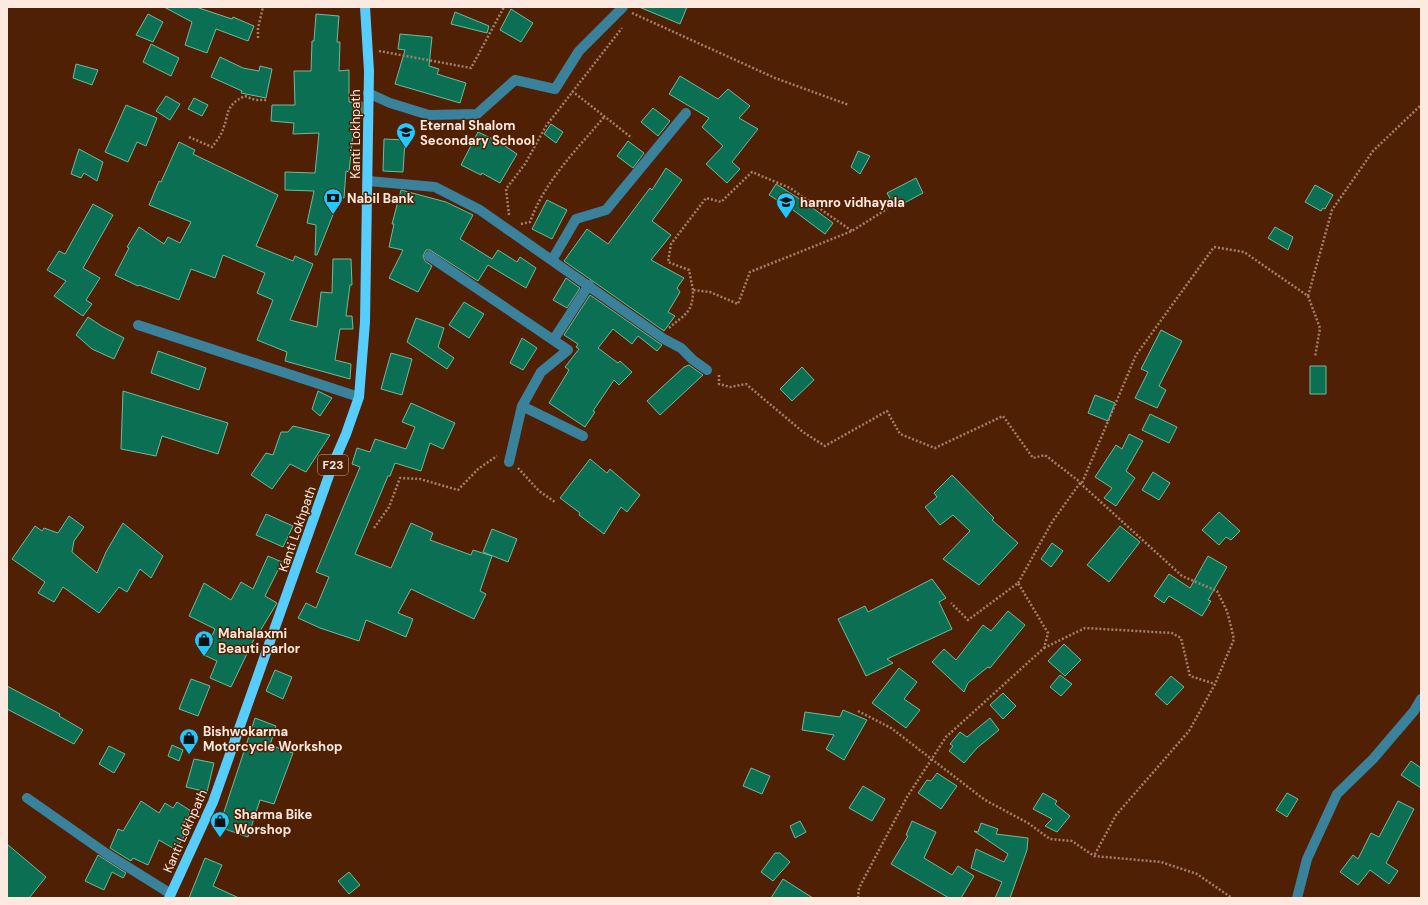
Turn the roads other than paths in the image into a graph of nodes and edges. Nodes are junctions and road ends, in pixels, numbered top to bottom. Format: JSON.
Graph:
{"nodes":[{"id":1,"x":365,"y":7,"type":"edge"},
{"id":2,"x":626,"y":9,"type":"edge"},
{"id":3,"x":368,"y":93,"type":"junction"},
{"id":4,"x":686,"y":113,"type":"dead end"},
{"id":5,"x":368,"y":181,"type":"junction"},
{"id":6,"x":429,"y":256,"type":"dead end"},
{"id":7,"x":552,"y":260,"type":"junction"},
{"id":8,"x":589,"y":285,"type":"junction"},
{"id":9,"x":138,"y":325,"type":"dead end"},
{"id":10,"x":554,"y":339,"type":"junction"},
{"id":11,"x":707,"y":370,"type":"road end"},
{"id":12,"x":359,"y":397,"type":"junction"},
{"id":13,"x":522,"y":406,"type":"junction"},
{"id":14,"x":583,"y":436,"type":"dead end"},
{"id":15,"x":509,"y":462,"type":"road end"},
{"id":16,"x":1421,"y":700,"type":"edge"},
{"id":17,"x":27,"y":798,"type":"dead end"},
{"id":18,"x":170,"y":896,"type":"edge"},
{"id":19,"x":1297,"y":898,"type":"edge"}],
"edges":[{"from":1,"to":3,"type":"main road","name":"Kanti Lokhpath","number":"F23"},
{"from":2,"to":3,"type":"street"},
{"from":3,"to":5,"type":"main road","name":"Kanti Lokhpath","number":"F23"},
{"from":4,"to":7,"type":"street"},
{"from":5,"to":7,"type":"street"},
{"from":5,"to":12,"type":"main road","name":"Kanti Lokhpath","number":"F23"},
{"from":6,"to":10,"type":"street"},
{"from":7,"to":8,"type":"street"},
{"from":8,"to":10,"type":"street"},
{"from":8,"to":11,"type":"street"},
{"from":9,"to":12,"type":"street"},
{"from":10,"to":13,"type":"street"},
{"from":12,"to":18,"type":"main road","name":"Kanti Lokhpath","number":"F23"},
{"from":13,"to":14,"type":"street"},
{"from":13,"to":15,"type":"street"},
{"from":16,"to":19,"type":"street"},
{"from":17,"to":18,"type":"street"}]}
